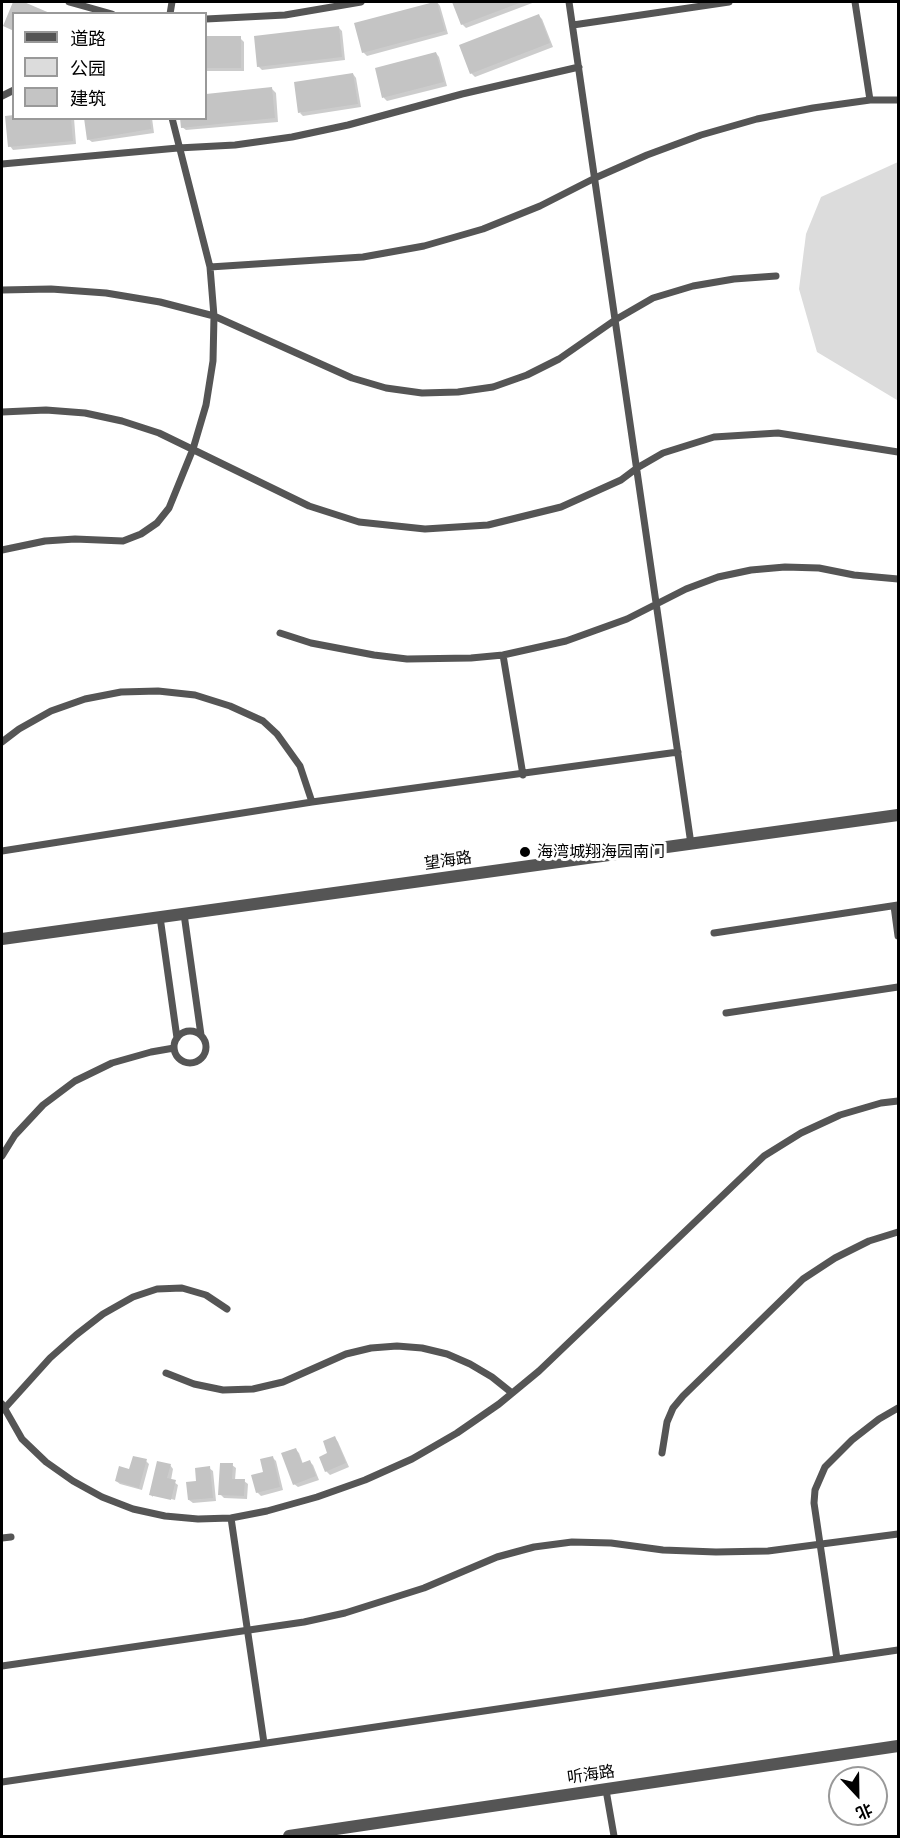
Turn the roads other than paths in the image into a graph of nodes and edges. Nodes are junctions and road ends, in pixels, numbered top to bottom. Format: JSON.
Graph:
{"nodes":[{"id":1,"x":69,"y":2,"type":"edge"},
{"id":2,"x":361,"y":2,"type":"edge"},
{"id":3,"x":569,"y":2,"type":"edge"},
{"id":4,"x":729,"y":2,"type":"edge"},
{"id":5,"x":855,"y":2,"type":"edge"},
{"id":6,"x":105,"y":12,"type":"edge"},
{"id":7,"x":207,"y":19,"type":"edge"},
{"id":8,"x":573,"y":25,"type":"junction"},
{"id":9,"x":579,"y":68,"type":"junction"},
{"id":10,"x":870,"y":100,"type":"junction"},
{"id":11,"x":898,"y":100,"type":"edge"},
{"id":12,"x":172,"y":120,"type":"edge"},
{"id":13,"x":178,"y":148,"type":"junction"},
{"id":14,"x":2,"y":164,"type":"edge"},
{"id":15,"x":595,"y":178,"type":"junction"},
{"id":16,"x":210,"y":267,"type":"junction"},
{"id":17,"x":776,"y":276,"type":"dead end"},
{"id":18,"x":2,"y":290,"type":"edge"},
{"id":19,"x":214,"y":316,"type":"junction"},
{"id":20,"x":615,"y":320,"type":"junction"},
{"id":21,"x":2,"y":412,"type":"edge"},
{"id":22,"x":194,"y":448,"type":"junction"},
{"id":23,"x":898,"y":452,"type":"edge"},
{"id":24,"x":637,"y":468,"type":"junction"},
{"id":25,"x":2,"y":550,"type":"edge"},
{"id":26,"x":898,"y":579,"type":"edge"},
{"id":27,"x":656,"y":605,"type":"junction"},
{"id":28,"x":280,"y":633,"type":"dead end"},
{"id":29,"x":503,"y":655,"type":"junction"},
{"id":30,"x":2,"y":742,"type":"edge"},
{"id":31,"x":678,"y":752,"type":"junction"},
{"id":32,"x":523,"y":775,"type":"junction"},
{"id":33,"x":312,"y":802,"type":"junction"},
{"id":34,"x":898,"y":815,"type":"edge"},
{"id":35,"x":691,"y":844,"type":"junction"},
{"id":36,"x":2,"y":851,"type":"edge"},
{"id":37,"x":896,"y":905,"type":"edge"},
{"id":38,"x":184,"y":914,"type":"junction"},
{"id":39,"x":160,"y":917,"type":"junction"},
{"id":40,"x":714,"y":933,"type":"dead end"},
{"id":41,"x":898,"y":936,"type":"edge"},
{"id":42,"x":2,"y":939,"type":"edge"},
{"id":43,"x":898,"y":987,"type":"edge"},
{"id":44,"x":726,"y":1013,"type":"dead end"},
{"id":45,"x":201,"y":1035,"type":"junction"},
{"id":46,"x":177,"y":1038,"type":"junction"},
{"id":47,"x":174,"y":1048,"type":"junction"},
{"id":48,"x":898,"y":1101,"type":"edge"},
{"id":49,"x":2,"y":1156,"type":"edge"},
{"id":50,"x":898,"y":1232,"type":"edge"},
{"id":51,"x":227,"y":1309,"type":"dead end"},
{"id":52,"x":166,"y":1373,"type":"dead end"},
{"id":53,"x":512,"y":1393,"type":"junction"},
{"id":54,"x":2,"y":1408,"type":"edge"},
{"id":55,"x":898,"y":1408,"type":"edge"},
{"id":56,"x":662,"y":1453,"type":"dead end"},
{"id":57,"x":231,"y":1518,"type":"junction"},
{"id":58,"x":898,"y":1534,"type":"edge"},
{"id":59,"x":11,"y":1537,"type":"dead end"},
{"id":60,"x":2,"y":1538,"type":"edge"},
{"id":61,"x":821,"y":1545,"type":"junction"},
{"id":62,"x":248,"y":1630,"type":"junction"},
{"id":63,"x":898,"y":1650,"type":"edge"},
{"id":64,"x":837,"y":1659,"type":"junction"},
{"id":65,"x":2,"y":1666,"type":"edge"},
{"id":66,"x":264,"y":1743,"type":"junction"},
{"id":67,"x":898,"y":1746,"type":"edge"},
{"id":68,"x":2,"y":1782,"type":"edge"},
{"id":69,"x":606,"y":1790,"type":"junction"},
{"id":70,"x":289,"y":1836,"type":"edge"},
{"id":71,"x":614,"y":1836,"type":"edge"}],
"edges":[{"from":1,"to":6,"type":"lane"},
{"from":2,"to":7,"type":"lane"},
{"from":3,"to":8,"type":"lane"},
{"from":4,"to":8,"type":"lane"},
{"from":5,"to":10,"type":"lane"},
{"from":8,"to":9,"type":"lane"},
{"from":9,"to":13,"type":"lane"},
{"from":9,"to":15,"type":"lane"},
{"from":10,"to":11,"type":"lane"},
{"from":10,"to":15,"type":"lane"},
{"from":12,"to":13,"type":"lane"},
{"from":13,"to":14,"type":"lane"},
{"from":13,"to":16,"type":"lane"},
{"from":15,"to":16,"type":"lane"},
{"from":15,"to":20,"type":"lane"},
{"from":16,"to":19,"type":"lane"},
{"from":17,"to":20,"type":"lane"},
{"from":18,"to":19,"type":"lane"},
{"from":19,"to":20,"type":"lane"},
{"from":19,"to":22,"type":"lane"},
{"from":20,"to":24,"type":"lane"},
{"from":21,"to":22,"type":"lane"},
{"from":22,"to":24,"type":"lane"},
{"from":22,"to":25,"type":"lane"},
{"from":23,"to":24,"type":"lane"},
{"from":24,"to":27,"type":"lane"},
{"from":26,"to":27,"type":"lane"},
{"from":27,"to":29,"type":"lane"},
{"from":27,"to":31,"type":"lane"},
{"from":28,"to":29,"type":"lane"},
{"from":29,"to":32,"type":"lane"},
{"from":30,"to":33,"type":"lane"},
{"from":31,"to":32,"type":"lane"},
{"from":31,"to":35,"type":"lane"},
{"from":32,"to":33,"type":"lane"},
{"from":33,"to":36,"type":"lane"},
{"from":34,"to":35,"type":"street","name":"望海路"},
{"from":35,"to":38,"type":"street","name":"望海路"},
{"from":37,"to":40,"type":"lane"},
{"from":37,"to":41,"type":"lane"},
{"from":38,"to":39,"type":"street","name":"望海路"},
{"from":38,"to":45,"type":"lane"},
{"from":39,"to":42,"type":"street","name":"望海路"},
{"from":39,"to":46,"type":"lane"},
{"from":43,"to":44,"type":"lane"},
{"from":45,"to":46,"type":"lane"},
{"from":45,"to":47,"type":"lane"},
{"from":46,"to":47,"type":"lane"},
{"from":47,"to":49,"type":"lane"},
{"from":48,"to":53,"type":"lane"},
{"from":50,"to":56,"type":"lane"},
{"from":51,"to":54,"type":"lane"},
{"from":52,"to":53,"type":"lane"},
{"from":53,"to":57,"type":"lane"},
{"from":54,"to":57,"type":"lane"},
{"from":55,"to":61,"type":"lane"},
{"from":57,"to":62,"type":"lane"},
{"from":58,"to":61,"type":"lane"},
{"from":59,"to":60,"type":"lane"},
{"from":61,"to":62,"type":"lane"},
{"from":61,"to":64,"type":"lane"},
{"from":62,"to":65,"type":"lane"},
{"from":62,"to":66,"type":"lane"},
{"from":63,"to":64,"type":"lane"},
{"from":64,"to":66,"type":"lane"},
{"from":66,"to":68,"type":"lane"},
{"from":67,"to":69,"type":"street","name":"听海路"},
{"from":69,"to":70,"type":"street","name":"听海路"},
{"from":69,"to":71,"type":"lane"}]}
